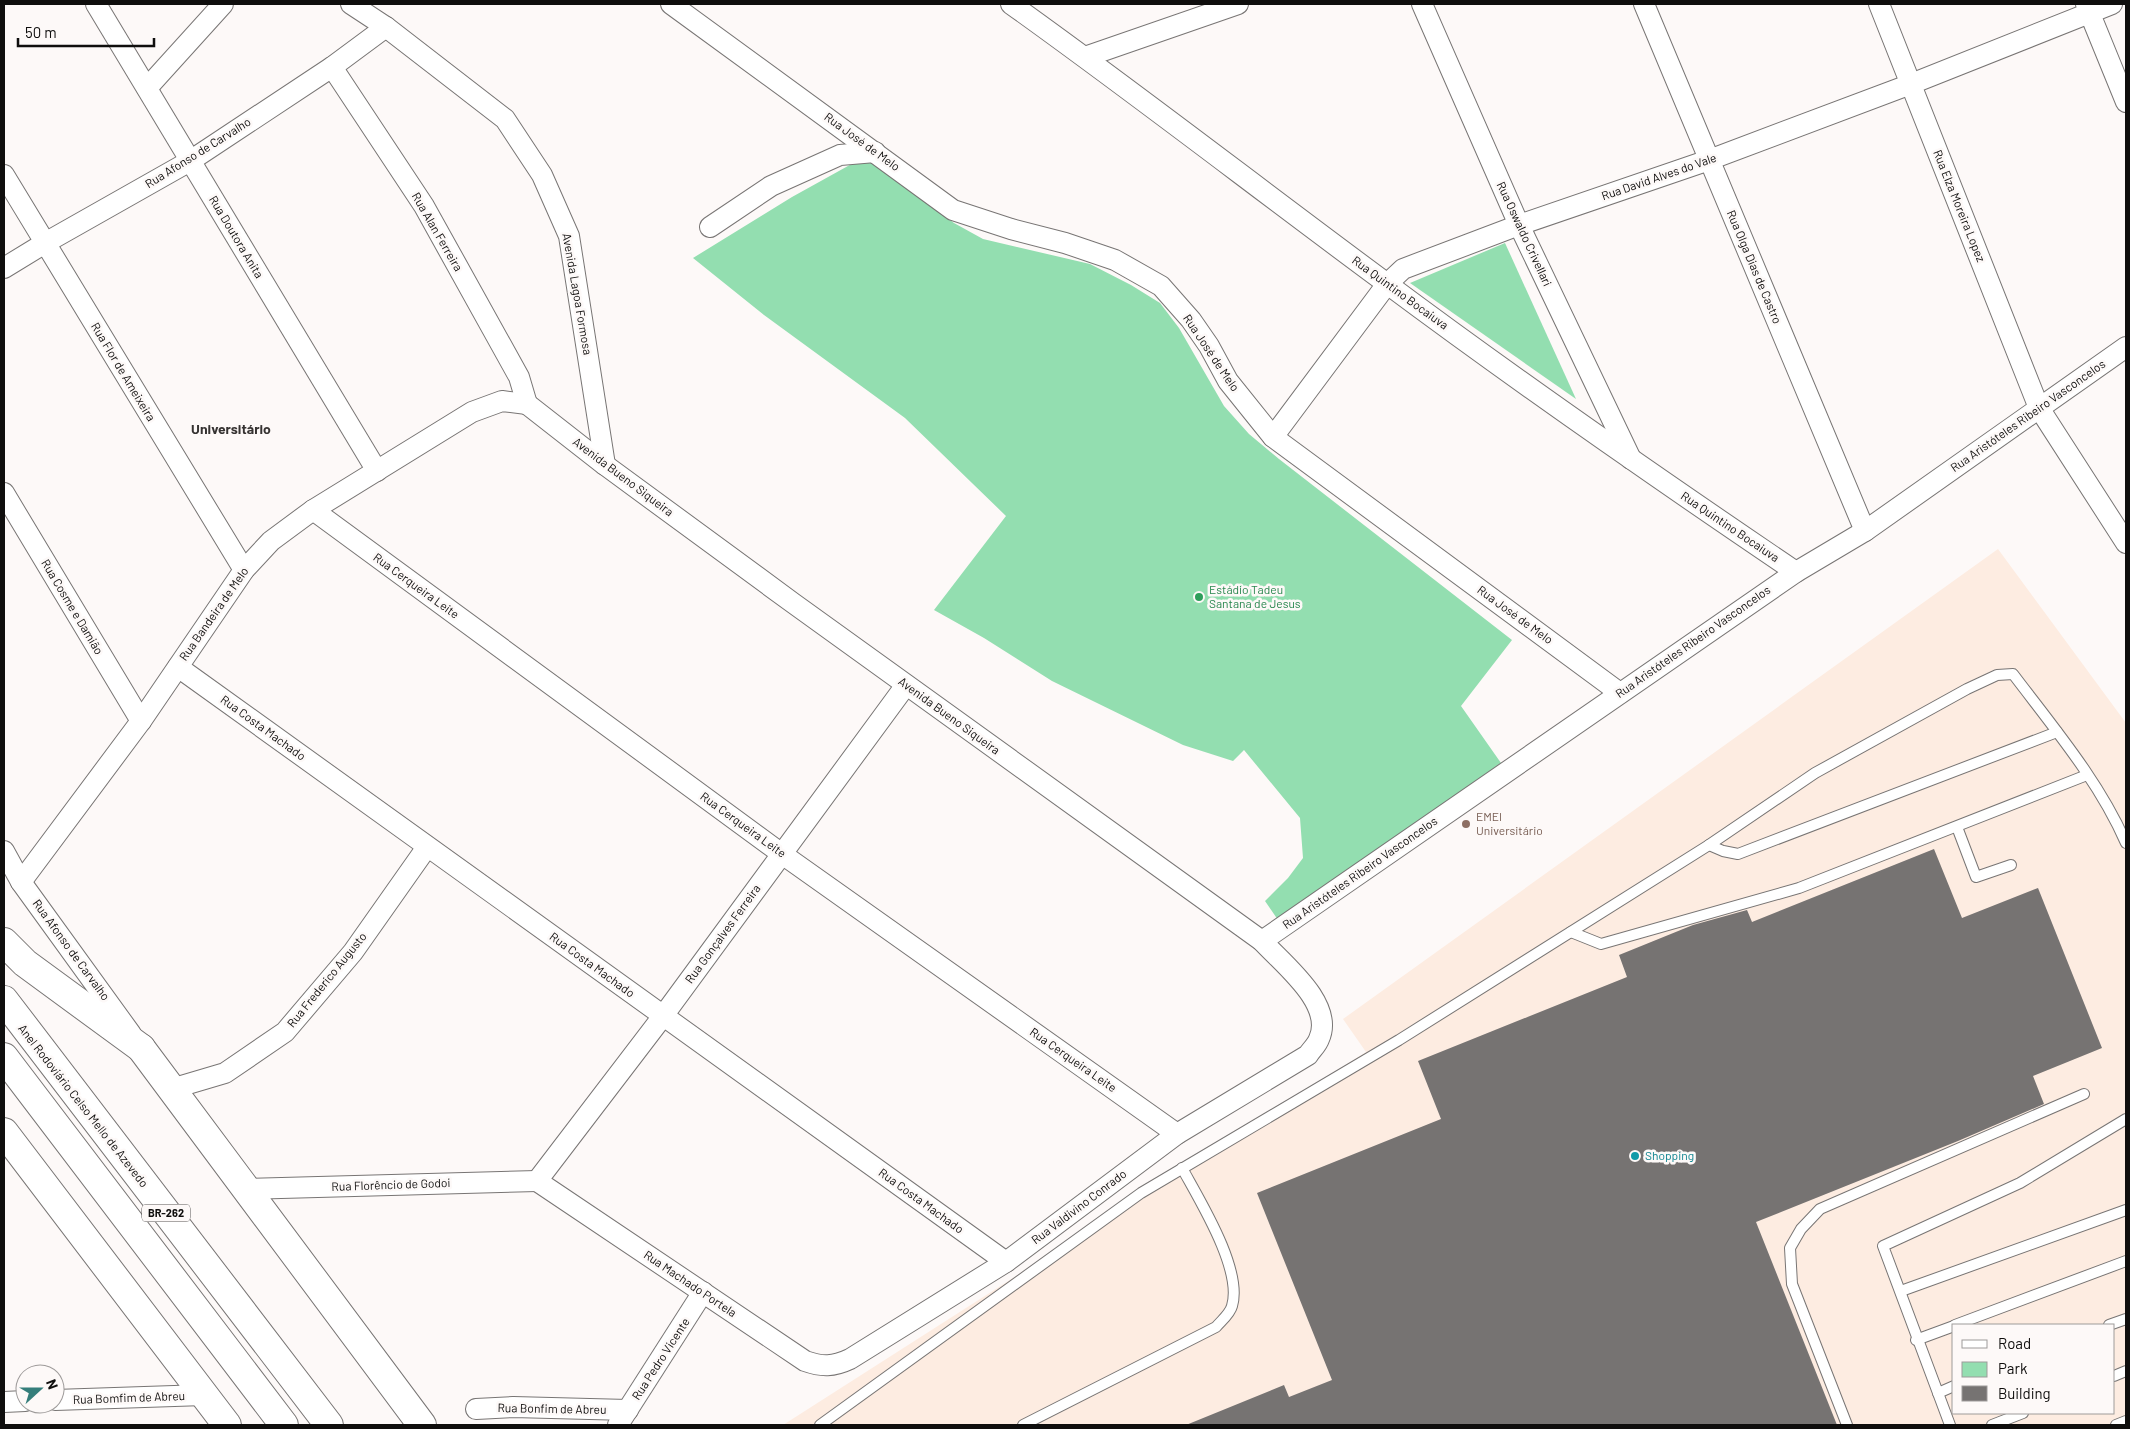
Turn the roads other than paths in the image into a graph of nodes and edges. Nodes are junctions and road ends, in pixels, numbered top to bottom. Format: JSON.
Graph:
{"nodes":[{"id":1,"x":96,"y":4,"type":"edge"},
{"id":2,"x":223,"y":4,"type":"edge"},
{"id":3,"x":351,"y":4,"type":"edge"},
{"id":4,"x":671,"y":4,"type":"edge"},
{"id":5,"x":1011,"y":4,"type":"edge"},
{"id":6,"x":1238,"y":4,"type":"edge"},
{"id":7,"x":1422,"y":4,"type":"edge"},
{"id":8,"x":1644,"y":4,"type":"edge"},
{"id":9,"x":1879,"y":4,"type":"edge"},
{"id":10,"x":2112,"y":4,"type":"edge"},
{"id":11,"x":2088,"y":7,"type":"edge"},
{"id":12,"x":386,"y":27,"type":"junction"},
{"id":13,"x":1085,"y":57,"type":"junction"},
{"id":14,"x":332,"y":67,"type":"junction"},
{"id":15,"x":1911,"y":84,"type":"junction"},
{"id":16,"x":147,"y":88,"type":"junction"},
{"id":17,"x":2126,"y":102,"type":"edge"},
{"id":18,"x":875,"y":152,"type":"junction"},
{"id":19,"x":1709,"y":160,"type":"junction"},
{"id":20,"x":190,"y":161,"type":"junction"},
{"id":21,"x":4,"y":175,"type":"edge"},
{"id":22,"x":1519,"y":225,"type":"junction"},
{"id":23,"x":710,"y":227,"type":"dead end"},
{"id":24,"x":44,"y":243,"type":"junction"},
{"id":25,"x":4,"y":268,"type":"edge"},
{"id":26,"x":1387,"y":284,"type":"junction"},
{"id":27,"x":2126,"y":347,"type":"edge"},
{"id":28,"x":527,"y":404,"type":"junction"},
{"id":29,"x":2039,"y":408,"type":"junction"},
{"id":30,"x":1273,"y":437,"type":"junction"},
{"id":31,"x":1632,"y":461,"type":"junction"},
{"id":32,"x":605,"y":465,"type":"junction"},
{"id":33,"x":378,"y":470,"type":"junction"},
{"id":34,"x":4,"y":493,"type":"edge"},
{"id":35,"x":313,"y":510,"type":"junction"},
{"id":36,"x":1865,"y":531,"type":"junction"},
{"id":37,"x":2126,"y":543,"type":"edge"},
{"id":38,"x":244,"y":570,"type":"junction"},
{"id":39,"x":1796,"y":572,"type":"junction"},
{"id":40,"x":178,"y":667,"type":"junction"},
{"id":41,"x":906,"y":685,"type":"junction"},
{"id":42,"x":1620,"y":693,"type":"junction"},
{"id":43,"x":141,"y":721,"type":"junction"},
{"id":44,"x":2058,"y":732,"type":"junction"},
{"id":45,"x":2087,"y":775,"type":"junction"},
{"id":46,"x":1957,"y":827,"type":"junction"},
{"id":47,"x":2126,"y":842,"type":"edge"},
{"id":48,"x":1709,"y":845,"type":"junction"},
{"id":49,"x":427,"y":847,"type":"junction"},
{"id":50,"x":4,"y":851,"type":"edge"},
{"id":51,"x":782,"y":854,"type":"junction"},
{"id":52,"x":2011,"y":865,"type":"dead end"},
{"id":53,"x":21,"y":882,"type":"junction"},
{"id":54,"x":1571,"y":932,"type":"junction"},
{"id":55,"x":1262,"y":941,"type":"junction"},
{"id":56,"x":4,"y":942,"type":"edge"},
{"id":57,"x":4,"y":1000,"type":"edge"},
{"id":58,"x":663,"y":1016,"type":"junction"},
{"id":59,"x":141,"y":1048,"type":"junction"},
{"id":60,"x":1308,"y":1055,"type":"joint"},
{"id":61,"x":4,"y":1057,"type":"edge"},
{"id":62,"x":171,"y":1089,"type":"junction"},
{"id":63,"x":2084,"y":1094,"type":"dead end"},
{"id":64,"x":2126,"y":1119,"type":"edge"},
{"id":65,"x":4,"y":1132,"type":"edge"},
{"id":66,"x":1177,"y":1134,"type":"junction"},
{"id":67,"x":1182,"y":1168,"type":"junction"},
{"id":68,"x":537,"y":1181,"type":"junction"},
{"id":69,"x":245,"y":1189,"type":"junction"},
{"id":70,"x":2126,"y":1210,"type":"edge"},
{"id":71,"x":2126,"y":1261,"type":"edge"},
{"id":72,"x":1006,"y":1262,"type":"junction"},
{"id":73,"x":1901,"y":1291,"type":"junction"},
{"id":74,"x":703,"y":1292,"type":"junction"},
{"id":75,"x":2126,"y":1318,"type":"edge"},
{"id":76,"x":1957,"y":1324,"type":"edge"},
{"id":77,"x":2111,"y":1324,"type":"edge"},
{"id":78,"x":1952,"y":1326,"type":"edge"},
{"id":79,"x":1916,"y":1340,"type":"junction"},
{"id":80,"x":850,"y":1359,"type":"joint"},
{"id":81,"x":1952,"y":1387,"type":"edge"},
{"id":82,"x":1938,"y":1392,"type":"junction"},
{"id":83,"x":65,"y":1401,"type":"edge"},
{"id":84,"x":476,"y":1409,"type":"dead end"},
{"id":85,"x":216,"y":1414,"type":"edge"},
{"id":86,"x":2020,"y":1414,"type":"edge"},
{"id":87,"x":623,"y":1418,"type":"edge"},
{"id":88,"x":2126,"y":1421,"type":"edge"},
{"id":89,"x":284,"y":1425,"type":"edge"},
{"id":90,"x":329,"y":1425,"type":"edge"},
{"id":91,"x":422,"y":1425,"type":"edge"},
{"id":92,"x":820,"y":1425,"type":"edge"},
{"id":93,"x":1023,"y":1425,"type":"edge"},
{"id":94,"x":1847,"y":1425,"type":"edge"},
{"id":95,"x":1950,"y":1425,"type":"edge"},
{"id":96,"x":1992,"y":1425,"type":"edge"},
{"id":97,"x":2116,"y":1425,"type":"edge"}],
"edges":[{"from":1,"to":16,"type":"street","name":"Rua Doutora Anita"},
{"from":2,"to":16,"type":"street"},
{"from":3,"to":12,"type":"street","name":"Avenida Lagoa Formosa"},
{"from":4,"to":18,"type":"street","name":"Rua José de Melo"},
{"from":5,"to":13,"type":"street","name":"Rua Quintino Bocaiuva"},
{"from":6,"to":13,"type":"street"},
{"from":7,"to":22,"type":"street","name":"Rua Oswaldo Crivellari"},
{"from":8,"to":19,"type":"street","name":"Rua Olga Dias de Castro"},
{"from":9,"to":15,"type":"street","name":"Rua Elza Moreira Lopez"},
{"from":10,"to":11,"type":"street","name":"Rua David Alves do Vale"},
{"from":11,"to":15,"type":"street","name":"Rua David Alves do Vale"},
{"from":11,"to":17,"type":"street"},
{"from":12,"to":14,"type":"street","name":"Rua Afonso de Carvalho"},
{"from":12,"to":32,"type":"street","name":"Avenida Lagoa Formosa"},
{"from":13,"to":26,"type":"street","name":"Rua Quintino Bocaiuva"},
{"from":14,"to":20,"type":"street","name":"Rua Afonso de Carvalho"},
{"from":14,"to":28,"type":"street","name":"Rua Alan Ferreira"},
{"from":15,"to":19,"type":"street","name":"Rua David Alves do Vale"},
{"from":15,"to":29,"type":"street","name":"Rua Elza Moreira Lopez"},
{"from":16,"to":20,"type":"street","name":"Rua Doutora Anita"},
{"from":18,"to":23,"type":"street"},
{"from":18,"to":30,"type":"street","name":"Rua José de Melo"},
{"from":19,"to":22,"type":"street","name":"Rua David Alves do Vale"},
{"from":19,"to":36,"type":"street","name":"Rua Olga Dias de Castro"},
{"from":20,"to":24,"type":"street","name":"Rua Afonso de Carvalho"},
{"from":20,"to":33,"type":"street","name":"Rua Doutora Anita"},
{"from":21,"to":24,"type":"street","name":"Rua Flor de Ameixeira"},
{"from":22,"to":26,"type":"street","name":"Rua David Alves do Vale"},
{"from":22,"to":31,"type":"street","name":"Rua Oswaldo Crivellari"},
{"from":24,"to":25,"type":"street","name":"Rua Afonso de Carvalho"},
{"from":24,"to":38,"type":"street","name":"Rua Flor de Ameixeira"},
{"from":26,"to":30,"type":"street","name":"Rua David Alves do Vale"},
{"from":26,"to":31,"type":"street","name":"Rua Quintino Bocaiuva"},
{"from":27,"to":29,"type":"street","name":"Rua Aristóteles Ribeiro Vasconcelos"},
{"from":28,"to":32,"type":"street","name":"Avenida Bueno Siqueira"},
{"from":28,"to":33,"type":"street","name":"Rua Bandeira de Melo"},
{"from":29,"to":36,"type":"street","name":"Rua Aristóteles Ribeiro Vasconcelos"},
{"from":29,"to":37,"type":"street","name":"Rua Elza Moreira Lopez"},
{"from":30,"to":42,"type":"street","name":"Rua José de Melo"},
{"from":31,"to":39,"type":"street","name":"Rua Quintino Bocaiuva"},
{"from":32,"to":41,"type":"street","name":"Avenida Bueno Siqueira"},
{"from":33,"to":35,"type":"street","name":"Rua Bandeira de Melo"},
{"from":34,"to":43,"type":"street","name":"Rua Cosme e Damião"},
{"from":35,"to":38,"type":"street","name":"Rua Bandeira de Melo"},
{"from":35,"to":51,"type":"street","name":"Rua Cerqueira Leite"},
{"from":36,"to":39,"type":"street","name":"Rua Aristóteles Ribeiro Vasconcelos"},
{"from":38,"to":40,"type":"street","name":"Rua Bandeira de Melo"},
{"from":39,"to":42,"type":"street","name":"Rua Aristóteles Ribeiro Vasconcelos"},
{"from":40,"to":43,"type":"street","name":"Rua Bandeira de Melo"},
{"from":40,"to":49,"type":"street","name":"Rua Costa Machado"},
{"from":41,"to":51,"type":"street","name":"Rua Gonçalves Ferreira"},
{"from":41,"to":55,"type":"street","name":"Avenida Bueno Siqueira"},
{"from":42,"to":55,"type":"street","name":"Rua Aristóteles Ribeiro Vasconcelos"},
{"from":43,"to":53,"type":"street","name":"Rua Bandeira de Melo"},
{"from":44,"to":45,"type":"lane"},
{"from":44,"to":48,"type":"lane"},
{"from":44,"to":48,"type":"lane"},
{"from":45,"to":46,"type":"lane"},
{"from":45,"to":47,"type":"lane"},
{"from":46,"to":52,"type":"lane"},
{"from":46,"to":54,"type":"lane"},
{"from":48,"to":54,"type":"lane"},
{"from":49,"to":58,"type":"street","name":"Rua Costa Machado"},
{"from":49,"to":62,"type":"street","name":"Rua Frederico Augusto"},
{"from":50,"to":53,"type":"street","name":"Rua Afonso de Carvalho"},
{"from":51,"to":58,"type":"street","name":"Rua Gonçalves Ferreira"},
{"from":51,"to":66,"type":"street","name":"Rua Cerqueira Leite"},
{"from":53,"to":59,"type":"street","name":"Rua Afonso de Carvalho"},
{"from":54,"to":67,"type":"lane"},
{"from":55,"to":60,"type":"street","name":"Avenida Bueno Siqueira"},
{"from":56,"to":59,"type":"main road"},
{"from":57,"to":90,"type":"main road","name":"Anel Rodoviário Celso Mello de Azevedo","number":"BR-262"},
{"from":58,"to":68,"type":"street","name":"Rua Gonçalves Ferreira"},
{"from":58,"to":72,"type":"street","name":"Rua Costa Machado"},
{"from":59,"to":62,"type":"main road"},
{"from":60,"to":66,"type":"street","name":"Rua Valdivino Conrado"},
{"from":61,"to":89,"type":"main road","number":"BR-262"},
{"from":62,"to":69,"type":"main road"},
{"from":63,"to":94,"type":"lane"},
{"from":64,"to":73,"type":"lane"},
{"from":65,"to":85,"type":"main road"},
{"from":66,"to":72,"type":"street","name":"Rua Valdivino Conrado"},
{"from":67,"to":92,"type":"lane"},
{"from":67,"to":93,"type":"lane"},
{"from":68,"to":69,"type":"street","name":"Rua Florêncio de Godoi"},
{"from":68,"to":74,"type":"street","name":"Rua Machado Portela"},
{"from":69,"to":91,"type":"main road"},
{"from":70,"to":73,"type":"lane"},
{"from":71,"to":76,"type":"lane"},
{"from":72,"to":80,"type":"street","name":"Rua Valdivino Conrado"},
{"from":73,"to":79,"type":"lane"},
{"from":74,"to":80,"type":"street","name":"Rua Machado Portela"},
{"from":74,"to":87,"type":"street","name":"Rua Pedro Vicente"},
{"from":75,"to":77,"type":"lane"},
{"from":78,"to":79,"type":"lane"},
{"from":79,"to":82,"type":"lane"},
{"from":81,"to":82,"type":"lane"},
{"from":82,"to":95,"type":"lane"},
{"from":83,"to":85,"type":"street","name":"Rua Bomfim de Abreu"},
{"from":84,"to":87,"type":"street","name":"Rua Bonfim de Abreu"},
{"from":86,"to":96,"type":"lane"},
{"from":88,"to":97,"type":"lane"}]}
